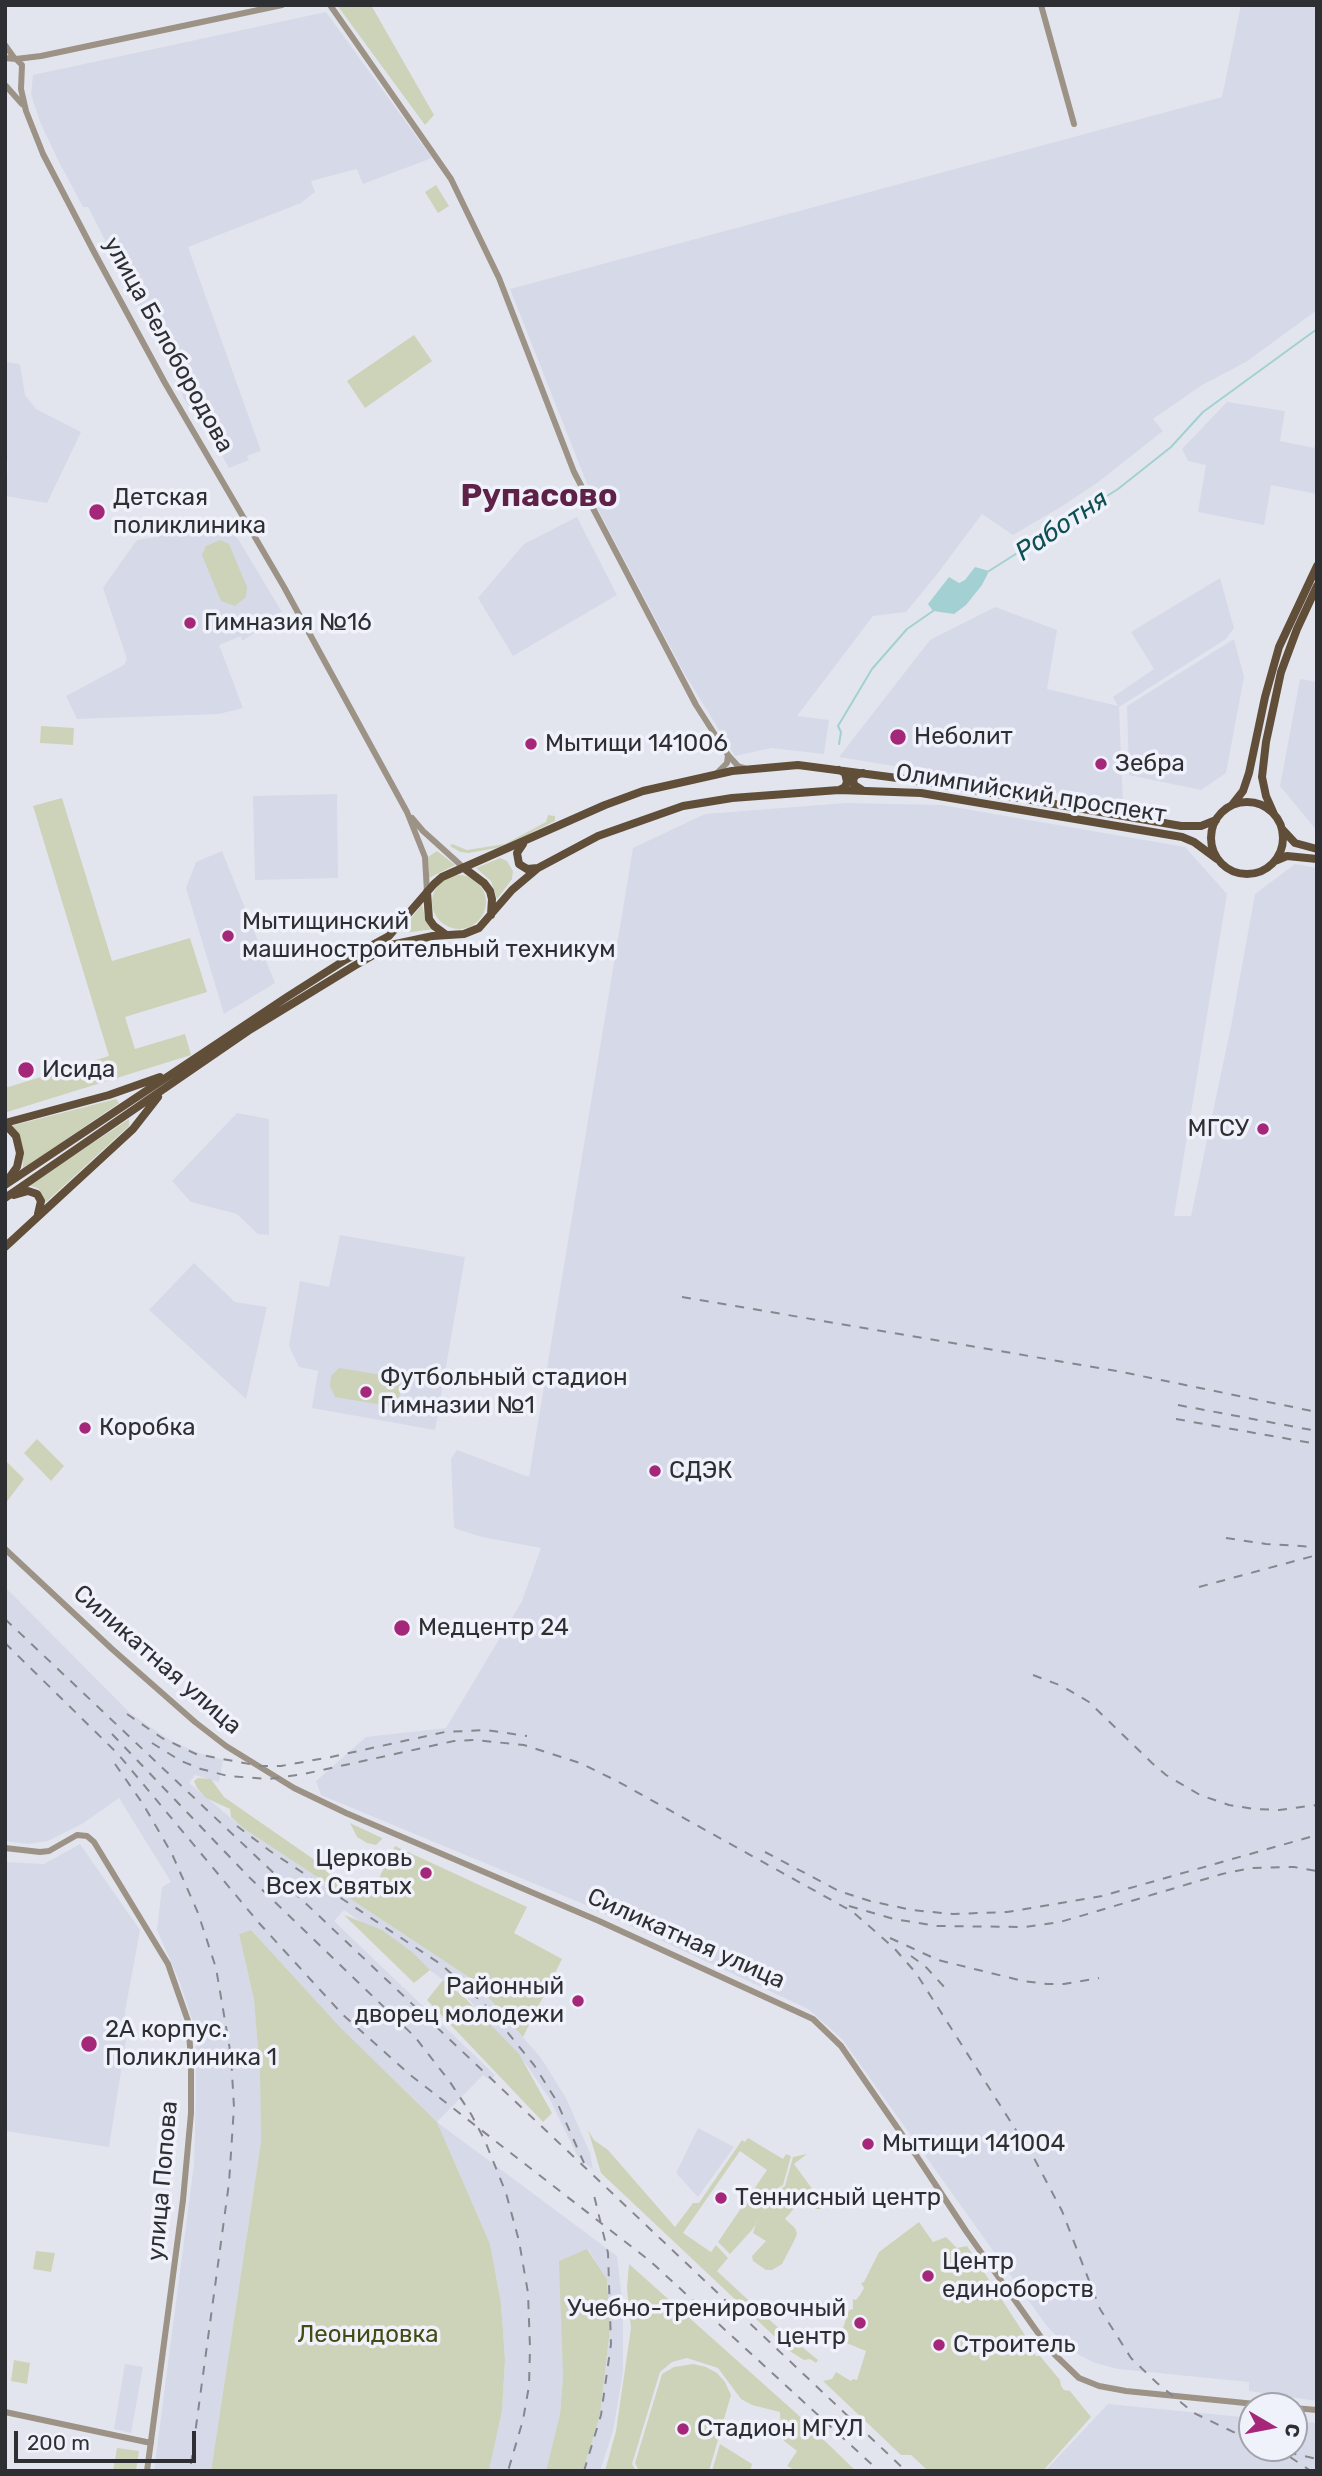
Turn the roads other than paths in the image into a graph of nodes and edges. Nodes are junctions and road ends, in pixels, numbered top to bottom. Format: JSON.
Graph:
{"nodes":[{"id":1,"x":282,"y":5,"type":"edge"},
{"id":2,"x":330,"y":5,"type":"edge"},
{"id":3,"x":1041,"y":5,"type":"edge"},
{"id":4,"x":5,"y":45,"type":"edge"},
{"id":5,"x":41,"y":56,"type":"junction"},
{"id":6,"x":5,"y":58,"type":"edge"},
{"id":7,"x":15,"y":59,"type":"junction"},
{"id":8,"x":23,"y":75,"type":"junction"},
{"id":9,"x":6,"y":86,"type":"edge"},
{"id":10,"x":26,"y":111,"type":"junction"},
{"id":11,"x":1074,"y":124,"type":"dead end"},
{"id":12,"x":1317,"y":566,"type":"edge"},
{"id":13,"x":1317,"y":586,"type":"edge"},
{"id":14,"x":727,"y":755,"type":"junction"},
{"id":15,"x":748,"y":769,"type":"junction"},
{"id":16,"x":839,"y":770,"type":"junction"},
{"id":17,"x":863,"y":773,"type":"junction"},
{"id":18,"x":715,"y":774,"type":"junction"},
{"id":19,"x":839,"y":790,"type":"junction"},
{"id":20,"x":862,"y":790,"type":"junction"},
{"id":21,"x":1232,"y":805,"type":"junction"},
{"id":22,"x":407,"y":812,"type":"junction"},
{"id":23,"x":1275,"y":814,"type":"junction"},
{"id":24,"x":1216,"y":820,"type":"junction"},
{"id":25,"x":1282,"y":828,"type":"junction"},
{"id":26,"x":525,"y":842,"type":"junction"},
{"id":27,"x":1317,"y":849,"type":"edge"},
{"id":28,"x":1217,"y":859,"type":"junction"},
{"id":29,"x":1317,"y":859,"type":"edge"},
{"id":30,"x":1275,"y":860,"type":"junction"},
{"id":31,"x":464,"y":868,"type":"junction"},
{"id":32,"x":538,"y":868,"type":"junction"},
{"id":33,"x":427,"y":892,"type":"junction"},
{"id":34,"x":490,"y":918,"type":"junction"},
{"id":35,"x":454,"y":936,"type":"junction"},
{"id":36,"x":171,"y":1073,"type":"junction"},
{"id":37,"x":162,"y":1091,"type":"junction"},
{"id":38,"x":5,"y":1123,"type":"edge"},
{"id":39,"x":5,"y":1184,"type":"edge"},
{"id":40,"x":5,"y":1199,"type":"edge"},
{"id":41,"x":37,"y":1216,"type":"junction"},
{"id":42,"x":5,"y":1247,"type":"edge"},
{"id":43,"x":5,"y":1549,"type":"edge"},
{"id":44,"x":5,"y":1848,"type":"edge"},
{"id":45,"x":1238,"y":2402,"type":"edge"},
{"id":46,"x":5,"y":2412,"type":"edge"},
{"id":47,"x":151,"y":2443,"type":"junction"},
{"id":48,"x":147,"y":2471,"type":"edge"}],
"edges":[{"from":1,"to":5,"type":"street"},
{"from":2,"to":14,"type":"street"},
{"from":3,"to":11,"type":"street"},
{"from":4,"to":7,"type":"street","name":"улица Белобородова"},
{"from":5,"to":7,"type":"street"},
{"from":5,"to":8,"type":"street"},
{"from":6,"to":7,"type":"street"},
{"from":7,"to":8,"type":"street","name":"улица Белобородова"},
{"from":8,"to":9,"type":"street"},
{"from":8,"to":10,"type":"street","name":"улица Белобородова"},
{"from":9,"to":10,"type":"street","name":"улица Белобородова"},
{"from":10,"to":22,"type":"street","name":"улица Белобородова"},
{"from":12,"to":21,"type":"main road"},
{"from":13,"to":23,"type":"main road"},
{"from":14,"to":15,"type":"street"},
{"from":14,"to":18,"type":"street"},
{"from":15,"to":16,"type":"main road","name":"Олимпийский проспект"},
{"from":15,"to":18,"type":"main road","name":"Олимпийский проспект"},
{"from":16,"to":17,"type":"main road","name":"Олимпийский проспект"},
{"from":16,"to":19,"type":"main road"},
{"from":17,"to":20,"type":"main road"},
{"from":17,"to":24,"type":"main road","name":"Олимпийский проспект"},
{"from":18,"to":26,"type":"main road","name":"Олимпийский проспект"},
{"from":19,"to":20,"type":"main road","name":"Олимпийский проспект"},
{"from":19,"to":32,"type":"main road","name":"Олимпийский проспект"},
{"from":20,"to":28,"type":"main road","name":"Олимпийский проспект"},
{"from":21,"to":23,"type":"main road"},
{"from":21,"to":24,"type":"main road"},
{"from":22,"to":31,"type":"street"},
{"from":22,"to":33,"type":"street"},
{"from":23,"to":25,"type":"main road"},
{"from":24,"to":28,"type":"main road"},
{"from":25,"to":27,"type":"main road"},
{"from":25,"to":30,"type":"main road"},
{"from":26,"to":31,"type":"main road","name":"Олимпийский проспект"},
{"from":26,"to":32,"type":"main road"},
{"from":28,"to":30,"type":"main road"},
{"from":29,"to":30,"type":"main road"},
{"from":31,"to":33,"type":"main road","name":"Олимпийский проспект"},
{"from":31,"to":34,"type":"main road"},
{"from":32,"to":34,"type":"main road","name":"Олимпийский проспект"},
{"from":33,"to":35,"type":"main road"},
{"from":33,"to":36,"type":"main road","name":"Олимпийский проспект"},
{"from":34,"to":35,"type":"main road","name":"Олимпийский проспект"},
{"from":35,"to":37,"type":"main road","name":"Олимпийский проспект"},
{"from":36,"to":38,"type":"main road"},
{"from":36,"to":39,"type":"main road","name":"Олимпийский проспект"},
{"from":37,"to":40,"type":"main road","name":"Олимпийский проспект"},
{"from":37,"to":41,"type":"main road"},
{"from":38,"to":39,"type":"main road"},
{"from":40,"to":41,"type":"main road"},
{"from":41,"to":42,"type":"main road"},
{"from":43,"to":45,"type":"street","name":"Силикатная улица"},
{"from":44,"to":47,"type":"street","name":"улица Попова"},
{"from":46,"to":47,"type":"street"},
{"from":47,"to":48,"type":"street","name":"улица Попова"}]}
